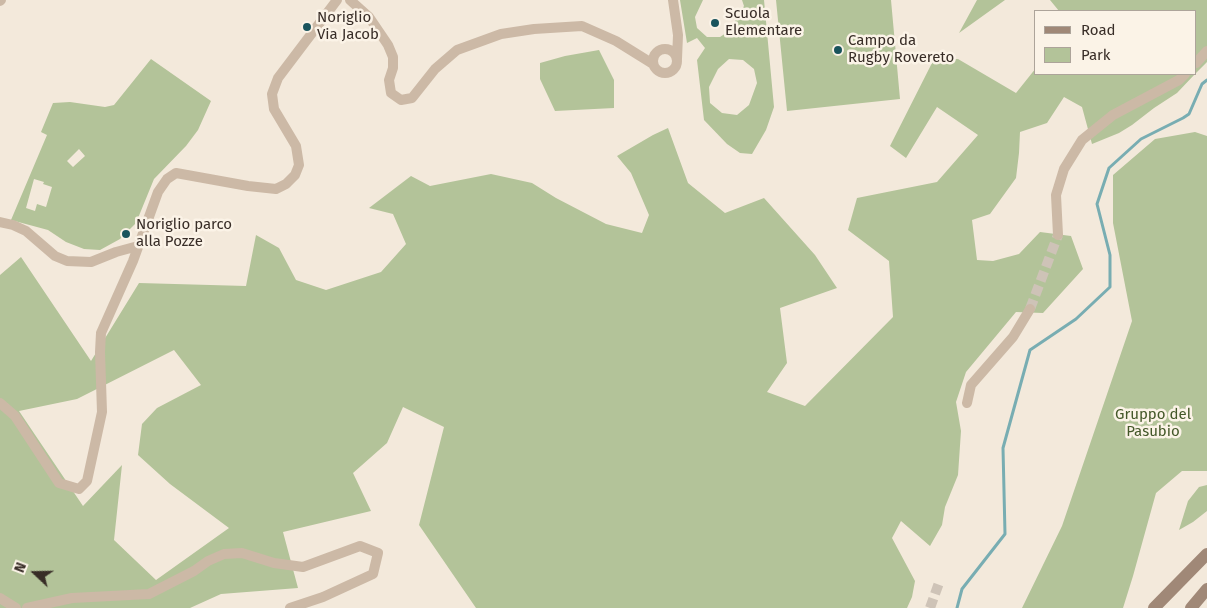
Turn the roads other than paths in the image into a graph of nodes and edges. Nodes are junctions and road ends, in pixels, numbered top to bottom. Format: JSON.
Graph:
{"nodes":[{"id":1,"x":337,"y":0,"type":"edge"},
{"id":2,"x":350,"y":0,"type":"edge"},
{"id":3,"x":673,"y":0,"type":"edge"},
{"id":4,"x":1207,"y":51,"type":"edge"},
{"id":5,"x":677,"y":59,"type":"junction"},
{"id":6,"x":1197,"y":61,"type":"edge"},
{"id":7,"x":653,"y":64,"type":"junction"},
{"id":8,"x":1184,"y":75,"type":"edge"},
{"id":9,"x":0,"y":222,"type":"edge"},
{"id":10,"x":1058,"y":235,"type":"tunnel mouth"},
{"id":11,"x":138,"y":246,"type":"junction"},
{"id":12,"x":1030,"y":309,"type":"tunnel mouth"},
{"id":13,"x":0,"y":403,"type":"edge"},
{"id":14,"x":967,"y":403,"type":"dead end"},
{"id":15,"x":1207,"y":554,"type":"edge"},
{"id":16,"x":1207,"y":589,"type":"edge"},
{"id":17,"x":0,"y":598,"type":"edge"},
{"id":18,"x":16,"y":608,"type":"edge"},
{"id":19,"x":27,"y":608,"type":"edge"},
{"id":20,"x":290,"y":608,"type":"edge"},
{"id":21,"x":1154,"y":608,"type":"edge"},
{"id":22,"x":1191,"y":608,"type":"edge"}],
"edges":[{"from":1,"to":11,"type":"street"},
{"from":2,"to":7,"type":"street"},
{"from":3,"to":5,"type":"street"},
{"from":4,"to":6,"type":"street"},
{"from":5,"to":7,"type":"street"},
{"from":5,"to":7,"type":"street"},
{"from":8,"to":10,"type":"street"},
{"from":9,"to":11,"type":"street"},
{"from":11,"to":13,"type":"street"},
{"from":12,"to":14,"type":"street"},
{"from":15,"to":21,"type":"street"},
{"from":16,"to":22,"type":"street"},
{"from":17,"to":18,"type":"street"},
{"from":19,"to":20,"type":"street"}]}
